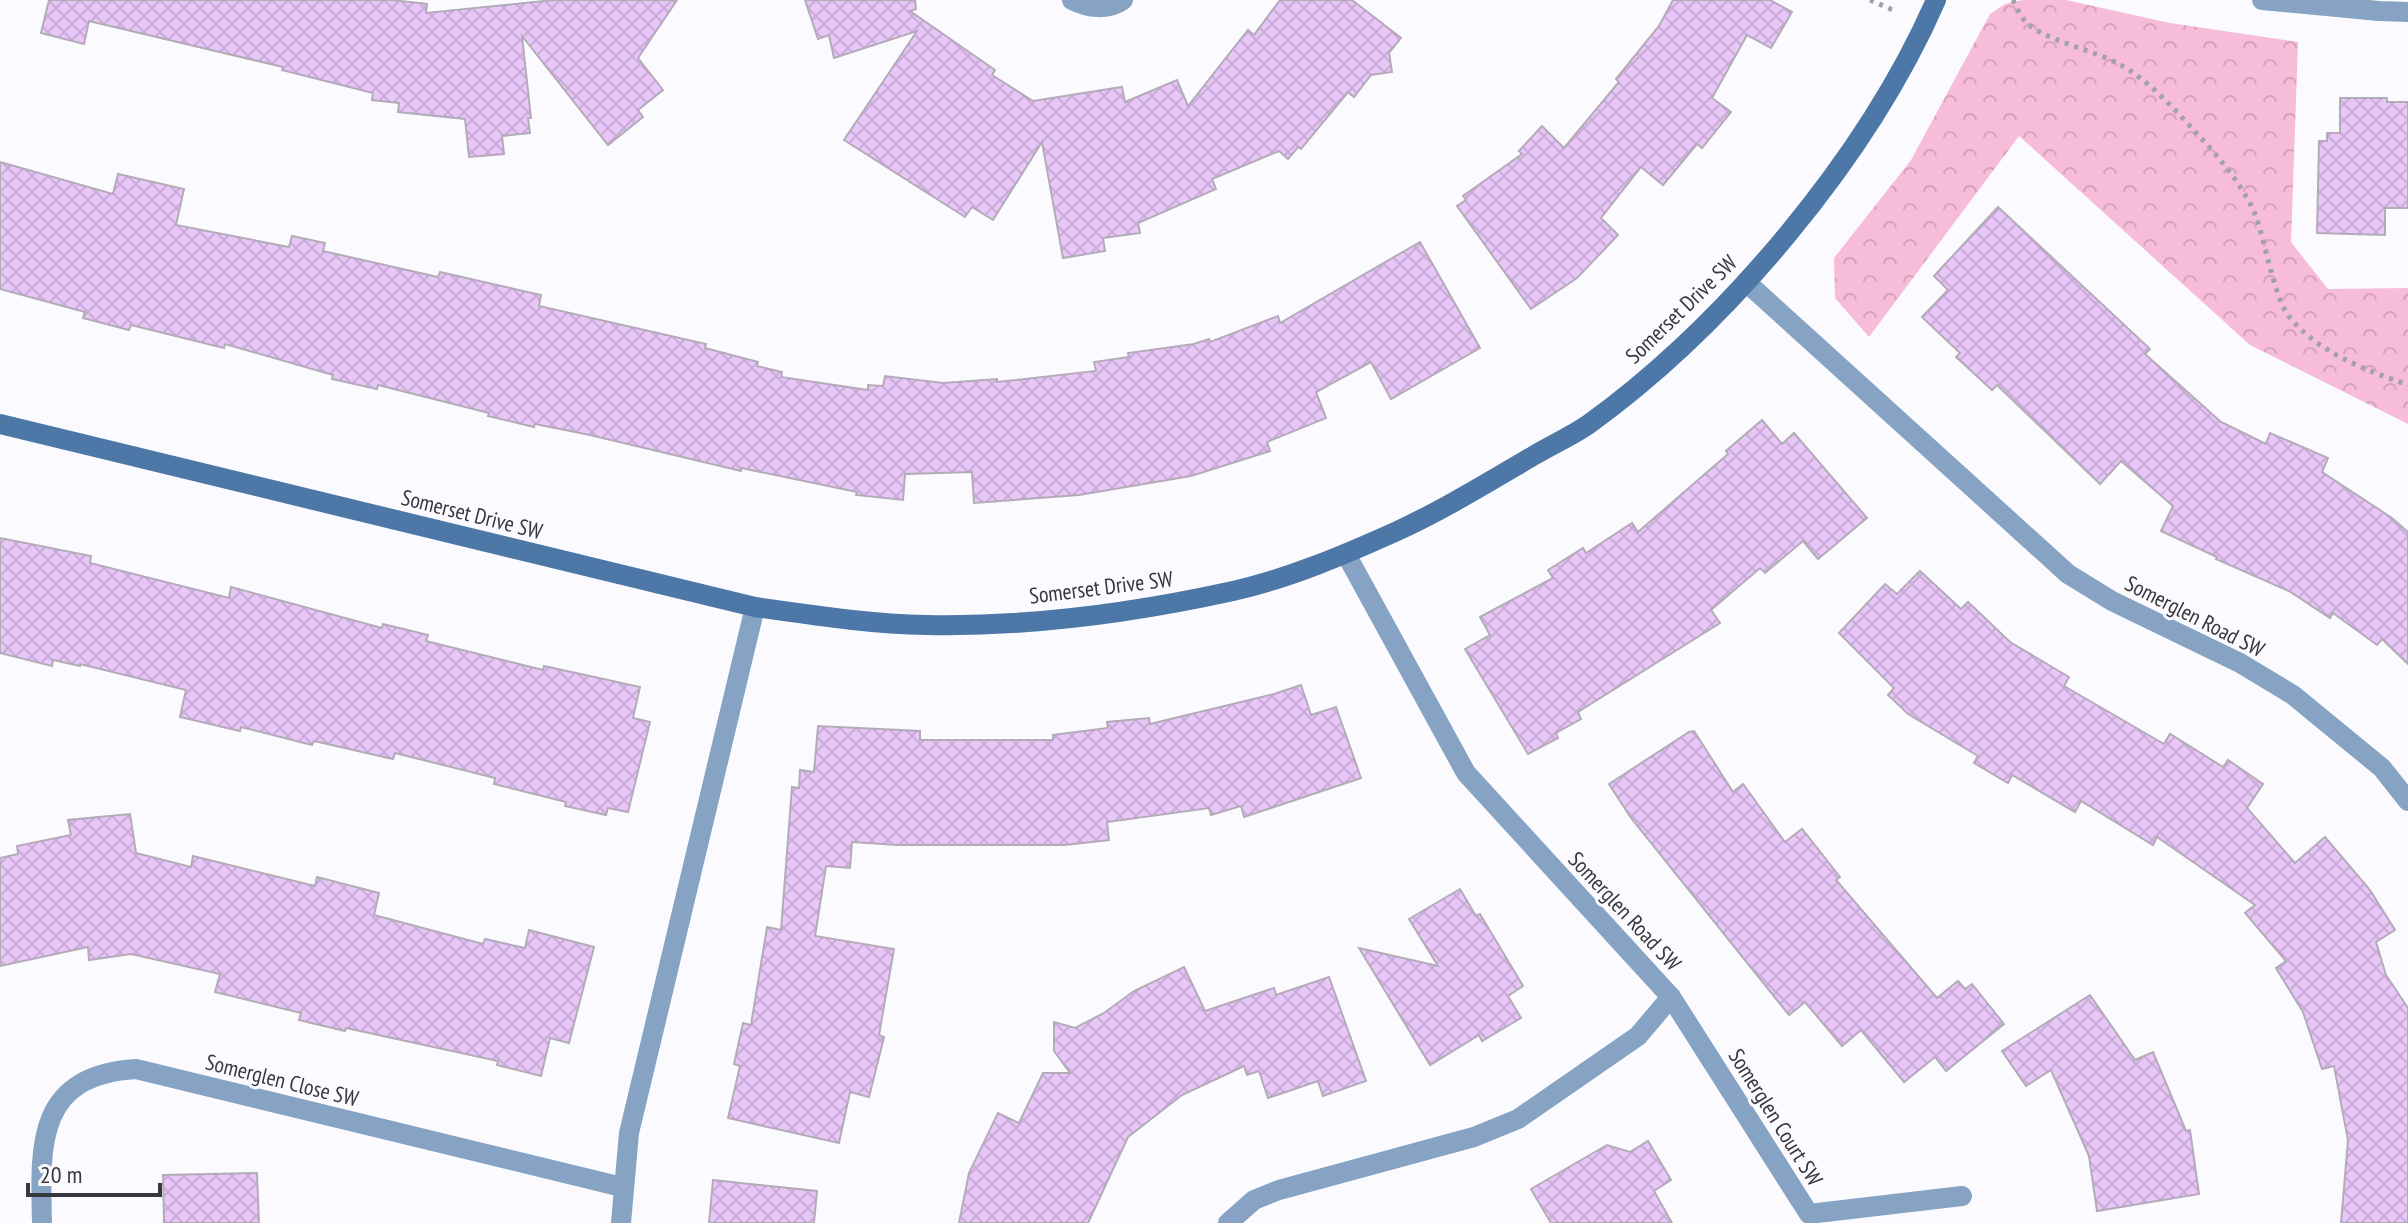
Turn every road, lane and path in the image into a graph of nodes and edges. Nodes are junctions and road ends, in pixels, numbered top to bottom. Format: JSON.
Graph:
{"nodes":[{"id":1,"x":1072,"y":0,"type":"edge"},
{"id":2,"x":1123,"y":0,"type":"edge"},
{"id":3,"x":1936,"y":0,"type":"edge"},
{"id":4,"x":2013,"y":0,"type":"edge"},
{"id":5,"x":2262,"y":0,"type":"edge"},
{"id":6,"x":2408,"y":12,"type":"edge"},
{"id":7,"x":1746,"y":282,"type":"junction"},
{"id":8,"x":2408,"y":385,"type":"edge"},
{"id":9,"x":0,"y":424,"type":"edge"},
{"id":10,"x":1346,"y":554,"type":"junction"},
{"id":11,"x":755,"y":607,"type":"junction"},
{"id":12,"x":2408,"y":801,"type":"edge"},
{"id":13,"x":1671,"y":997,"type":"junction"},
{"id":14,"x":622,"y":1187,"type":"junction"},
{"id":15,"x":1962,"y":1196,"type":"dead end"},
{"id":16,"x":42,"y":1223,"type":"edge"},
{"id":17,"x":621,"y":1223,"type":"edge"},
{"id":18,"x":1228,"y":1223,"type":"edge"}],
"edges":[{"from":1,"to":2,"type":"street"},
{"from":3,"to":7,"type":"street","name":"Somerset Drive SW"},
{"from":4,"to":8,"type":"path"},
{"from":5,"to":6,"type":"street"},
{"from":7,"to":10,"type":"street","name":"Somerset Drive SW"},
{"from":7,"to":12,"type":"street","name":"Somerglen Road SW"},
{"from":9,"to":11,"type":"street","name":"Somerset Drive SW"},
{"from":10,"to":11,"type":"street","name":"Somerset Drive SW"},
{"from":10,"to":13,"type":"street","name":"Somerglen Road SW"},
{"from":11,"to":14,"type":"street"},
{"from":13,"to":15,"type":"street","name":"Somerglen Court SW"},
{"from":13,"to":18,"type":"street","name":"Somerglen Road SW"},
{"from":14,"to":16,"type":"street","name":"Somerglen Close SW"},
{"from":14,"to":17,"type":"street"}]}
